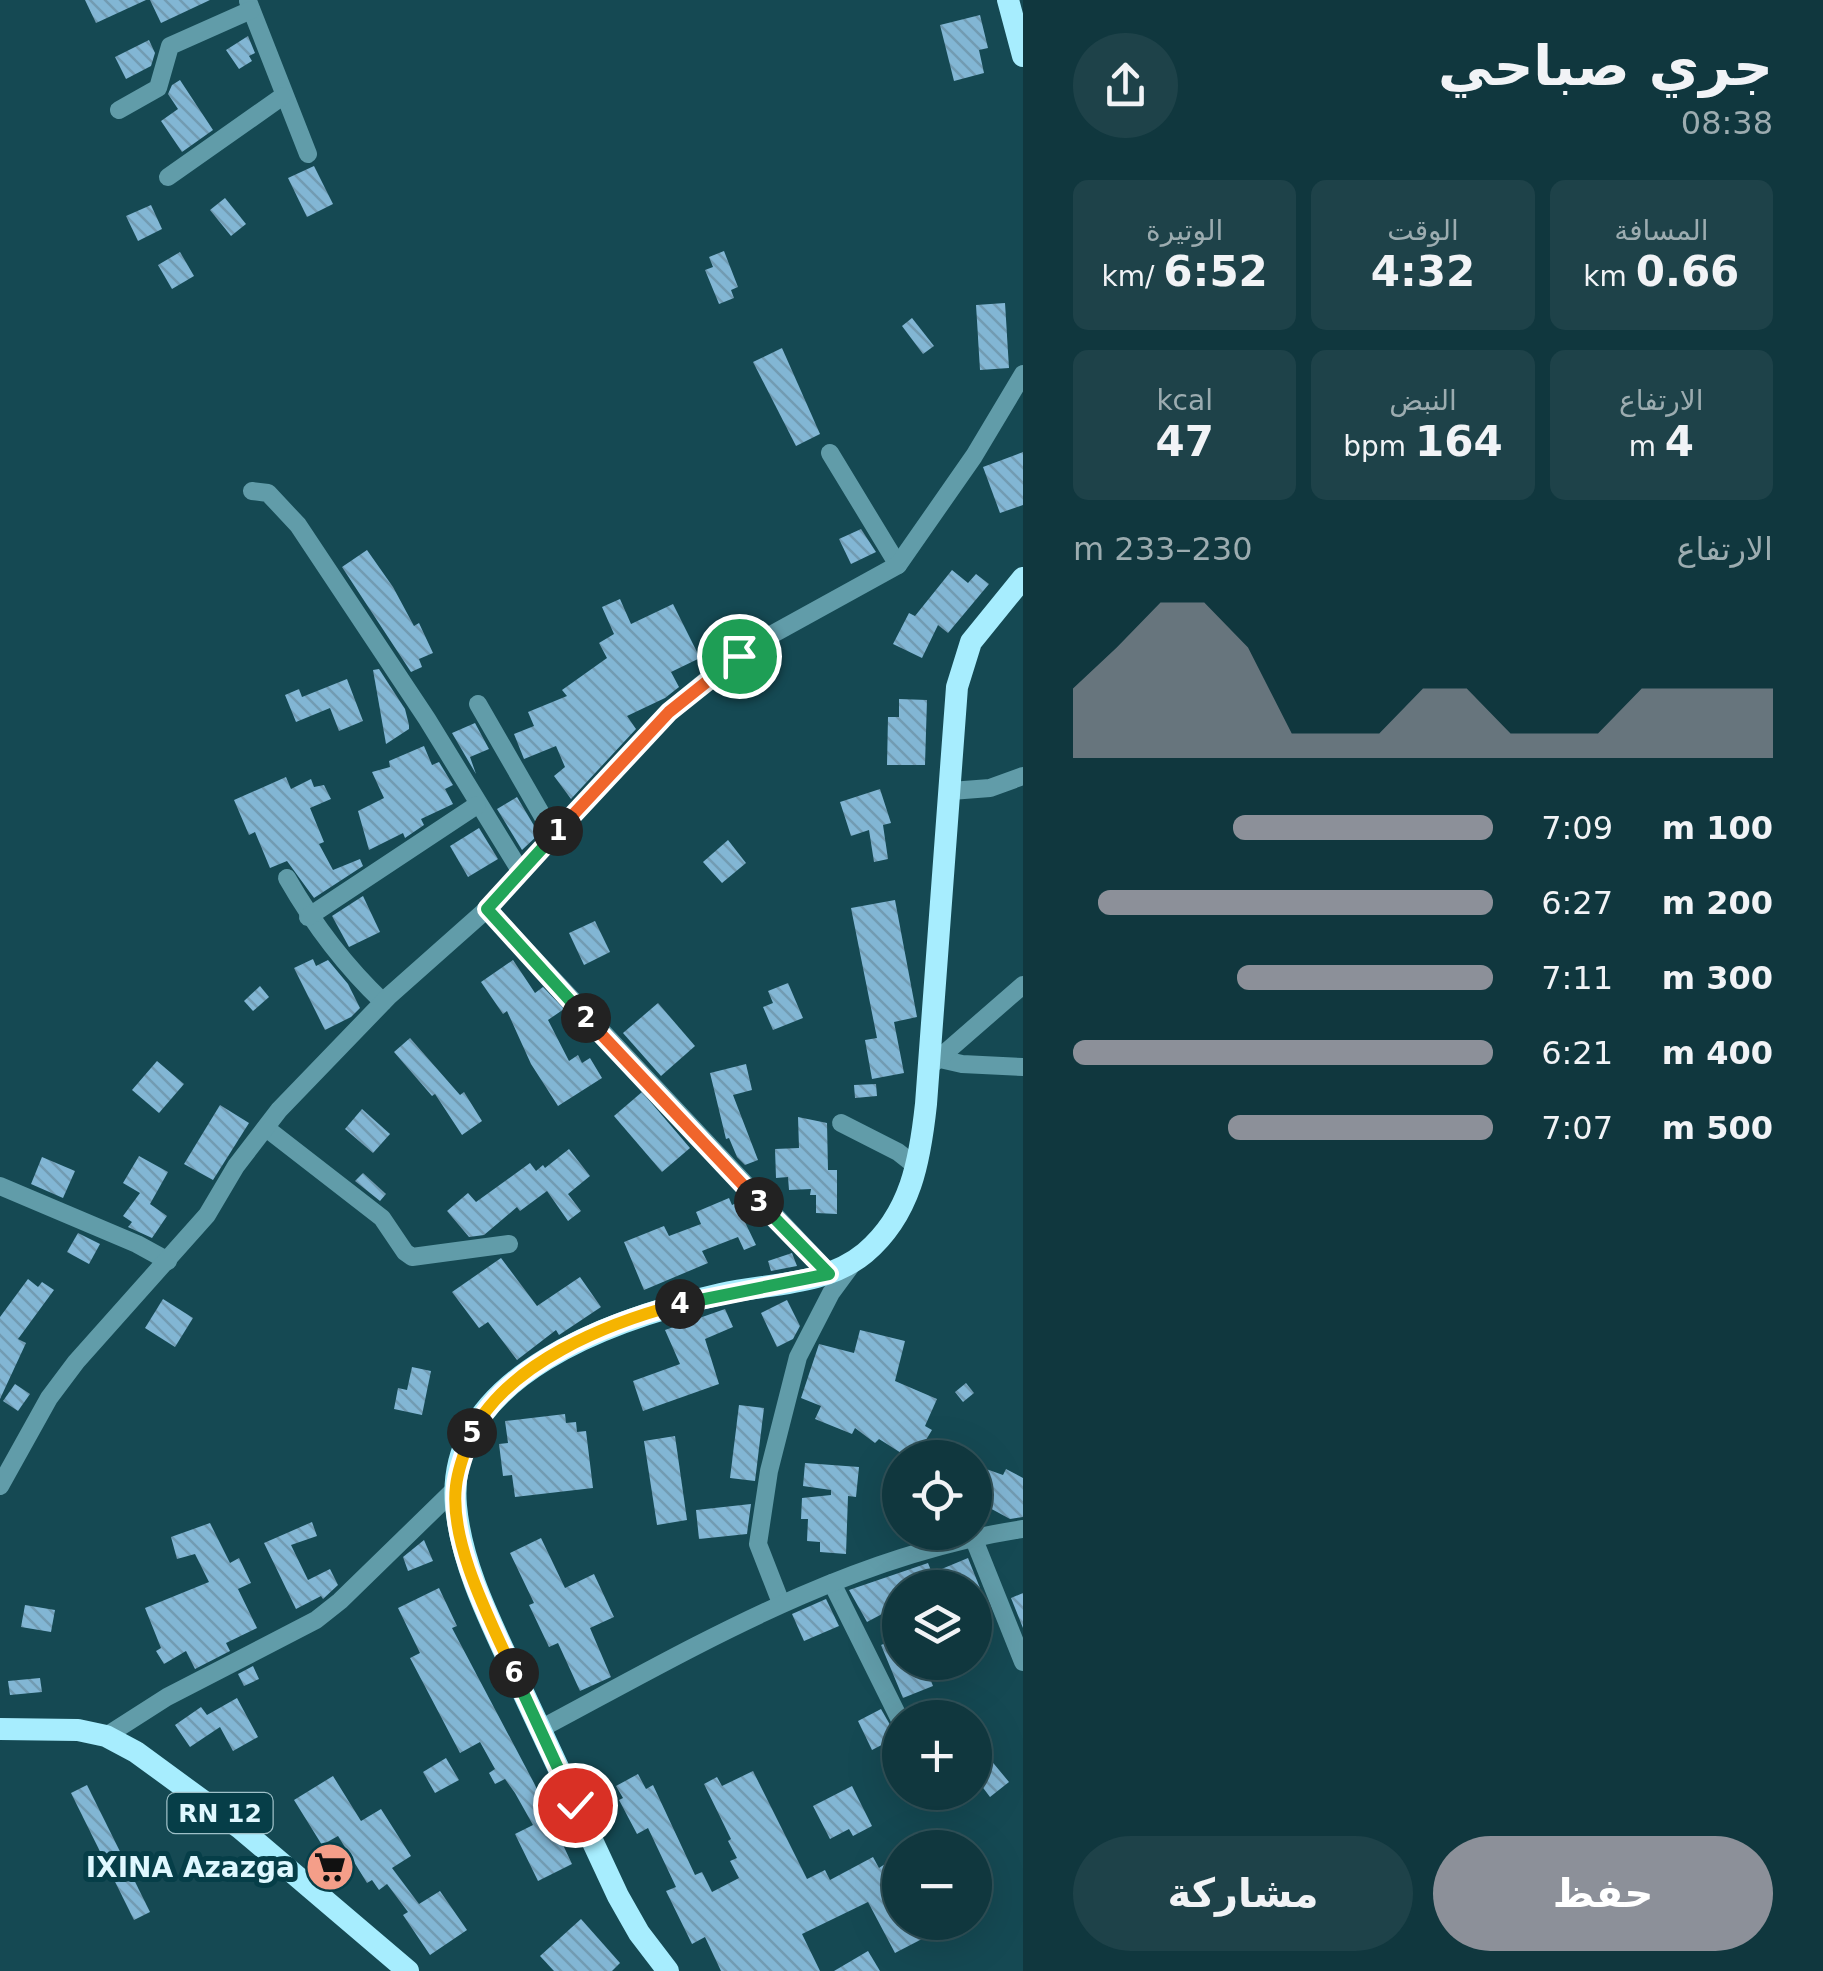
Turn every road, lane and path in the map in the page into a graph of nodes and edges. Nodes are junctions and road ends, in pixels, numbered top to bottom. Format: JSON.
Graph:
{"nodes":[{"id":1,"x":1008,"y":0,"type":"edge"},
{"id":2,"x":250,"y":5,"type":"edge"},
{"id":3,"x":1023,"y":56,"type":"edge"},
{"id":4,"x":283,"y":96,"type":"junction"},
{"id":5,"x":119,"y":110,"type":"dead end"},
{"id":6,"x":308,"y":154,"type":"dead end"},
{"id":7,"x":168,"y":177,"type":"dead end"},
{"id":8,"x":1023,"y":374,"type":"edge"},
{"id":9,"x":830,"y":453,"type":"dead end"},
{"id":10,"x":252,"y":491,"type":"dead end"},
{"id":11,"x":898,"y":565,"type":"junction"},
{"id":12,"x":1023,"y":578,"type":"edge"},
{"id":13,"x":478,"y":704,"type":"dead end"},
{"id":14,"x":1023,"y":776,"type":"edge"},
{"id":15,"x":951,"y":791,"type":"junction"},
{"id":16,"x":477,"y":804,"type":"junction"},
{"id":17,"x":554,"y":836,"type":"junction"},
{"id":18,"x":521,"y":872,"type":"junction"},
{"id":19,"x":287,"y":878,"type":"dead end"},
{"id":20,"x":487,"y":909,"type":"junction"},
{"id":21,"x":308,"y":916,"type":"junction"},
{"id":22,"x":1023,"y":985,"type":"edge"},
{"id":23,"x":383,"y":1002,"type":"junction"},
{"id":24,"x":935,"y":1062,"type":"junction"},
{"id":25,"x":1023,"y":1067,"type":"edge"},
{"id":26,"x":841,"y":1123,"type":"dead end"},
{"id":27,"x":266,"y":1128,"type":"junction"},
{"id":28,"x":917,"y":1167,"type":"junction"},
{"id":29,"x":0,"y":1186,"type":"edge"},
{"id":30,"x":509,"y":1244,"type":"dead end"},
{"id":31,"x":855,"y":1260,"type":"junction"},
{"id":32,"x":168,"y":1261,"type":"junction"},
{"id":33,"x":829,"y":1274,"type":"junction"},
{"id":34,"x":0,"y":1486,"type":"edge"},
{"id":35,"x":455,"y":1489,"type":"junction"},
{"id":36,"x":1023,"y":1530,"type":"edge"},
{"id":37,"x":992,"y":1534,"type":"edge"},
{"id":38,"x":932,"y":1550,"type":"edge"},
{"id":39,"x":979,"y":1550,"type":"edge"},
{"id":40,"x":832,"y":1583,"type":"junction"},
{"id":41,"x":781,"y":1603,"type":"junction"},
{"id":42,"x":1023,"y":1662,"type":"edge"},
{"id":43,"x":890,"y":1700,"type":"edge"},
{"id":44,"x":0,"y":1729,"type":"edge"},
{"id":45,"x":540,"y":1729,"type":"junction"},
{"id":46,"x":106,"y":1736,"type":"junction"},
{"id":47,"x":408,"y":1971,"type":"edge"},
{"id":48,"x":668,"y":1971,"type":"edge"}],
"edges":[{"from":1,"to":3,"type":"main road"},
{"from":2,"to":4,"type":"street"},
{"from":2,"to":5,"type":"street"},
{"from":4,"to":6,"type":"street"},
{"from":4,"to":7,"type":"street"},
{"from":8,"to":11,"type":"street"},
{"from":9,"to":11,"type":"street"},
{"from":10,"to":16,"type":"street"},
{"from":11,"to":17,"type":"street"},
{"from":12,"to":15,"type":"main road"},
{"from":13,"to":17,"type":"street"},
{"from":14,"to":15,"type":"street"},
{"from":15,"to":24,"type":"main road"},
{"from":16,"to":18,"type":"street"},
{"from":16,"to":21,"type":"street"},
{"from":17,"to":18,"type":"street"},
{"from":18,"to":20,"type":"street"},
{"from":19,"to":21,"type":"street"},
{"from":20,"to":23,"type":"street"},
{"from":20,"to":33,"type":"street"},
{"from":21,"to":23,"type":"street"},
{"from":22,"to":24,"type":"street"},
{"from":23,"to":27,"type":"street"},
{"from":24,"to":25,"type":"street"},
{"from":24,"to":28,"type":"main road"},
{"from":26,"to":28,"type":"street"},
{"from":27,"to":30,"type":"street"},
{"from":27,"to":32,"type":"street"},
{"from":28,"to":31,"type":"main road"},
{"from":29,"to":32,"type":"street"},
{"from":31,"to":33,"type":"main road"},
{"from":31,"to":41,"type":"street"},
{"from":32,"to":34,"type":"street"},
{"from":33,"to":35,"type":"main road"},
{"from":35,"to":45,"type":"main road"},
{"from":35,"to":46,"type":"street"},
{"from":36,"to":37,"type":"street"},
{"from":38,"to":40,"type":"street"},
{"from":39,"to":42,"type":"street"},
{"from":40,"to":41,"type":"street"},
{"from":40,"to":43,"type":"street"},
{"from":41,"to":45,"type":"street"},
{"from":44,"to":46,"type":"main road","number":"RN 12"},
{"from":45,"to":48,"type":"main road"},
{"from":46,"to":47,"type":"main road","number":"RN 12"}]}
